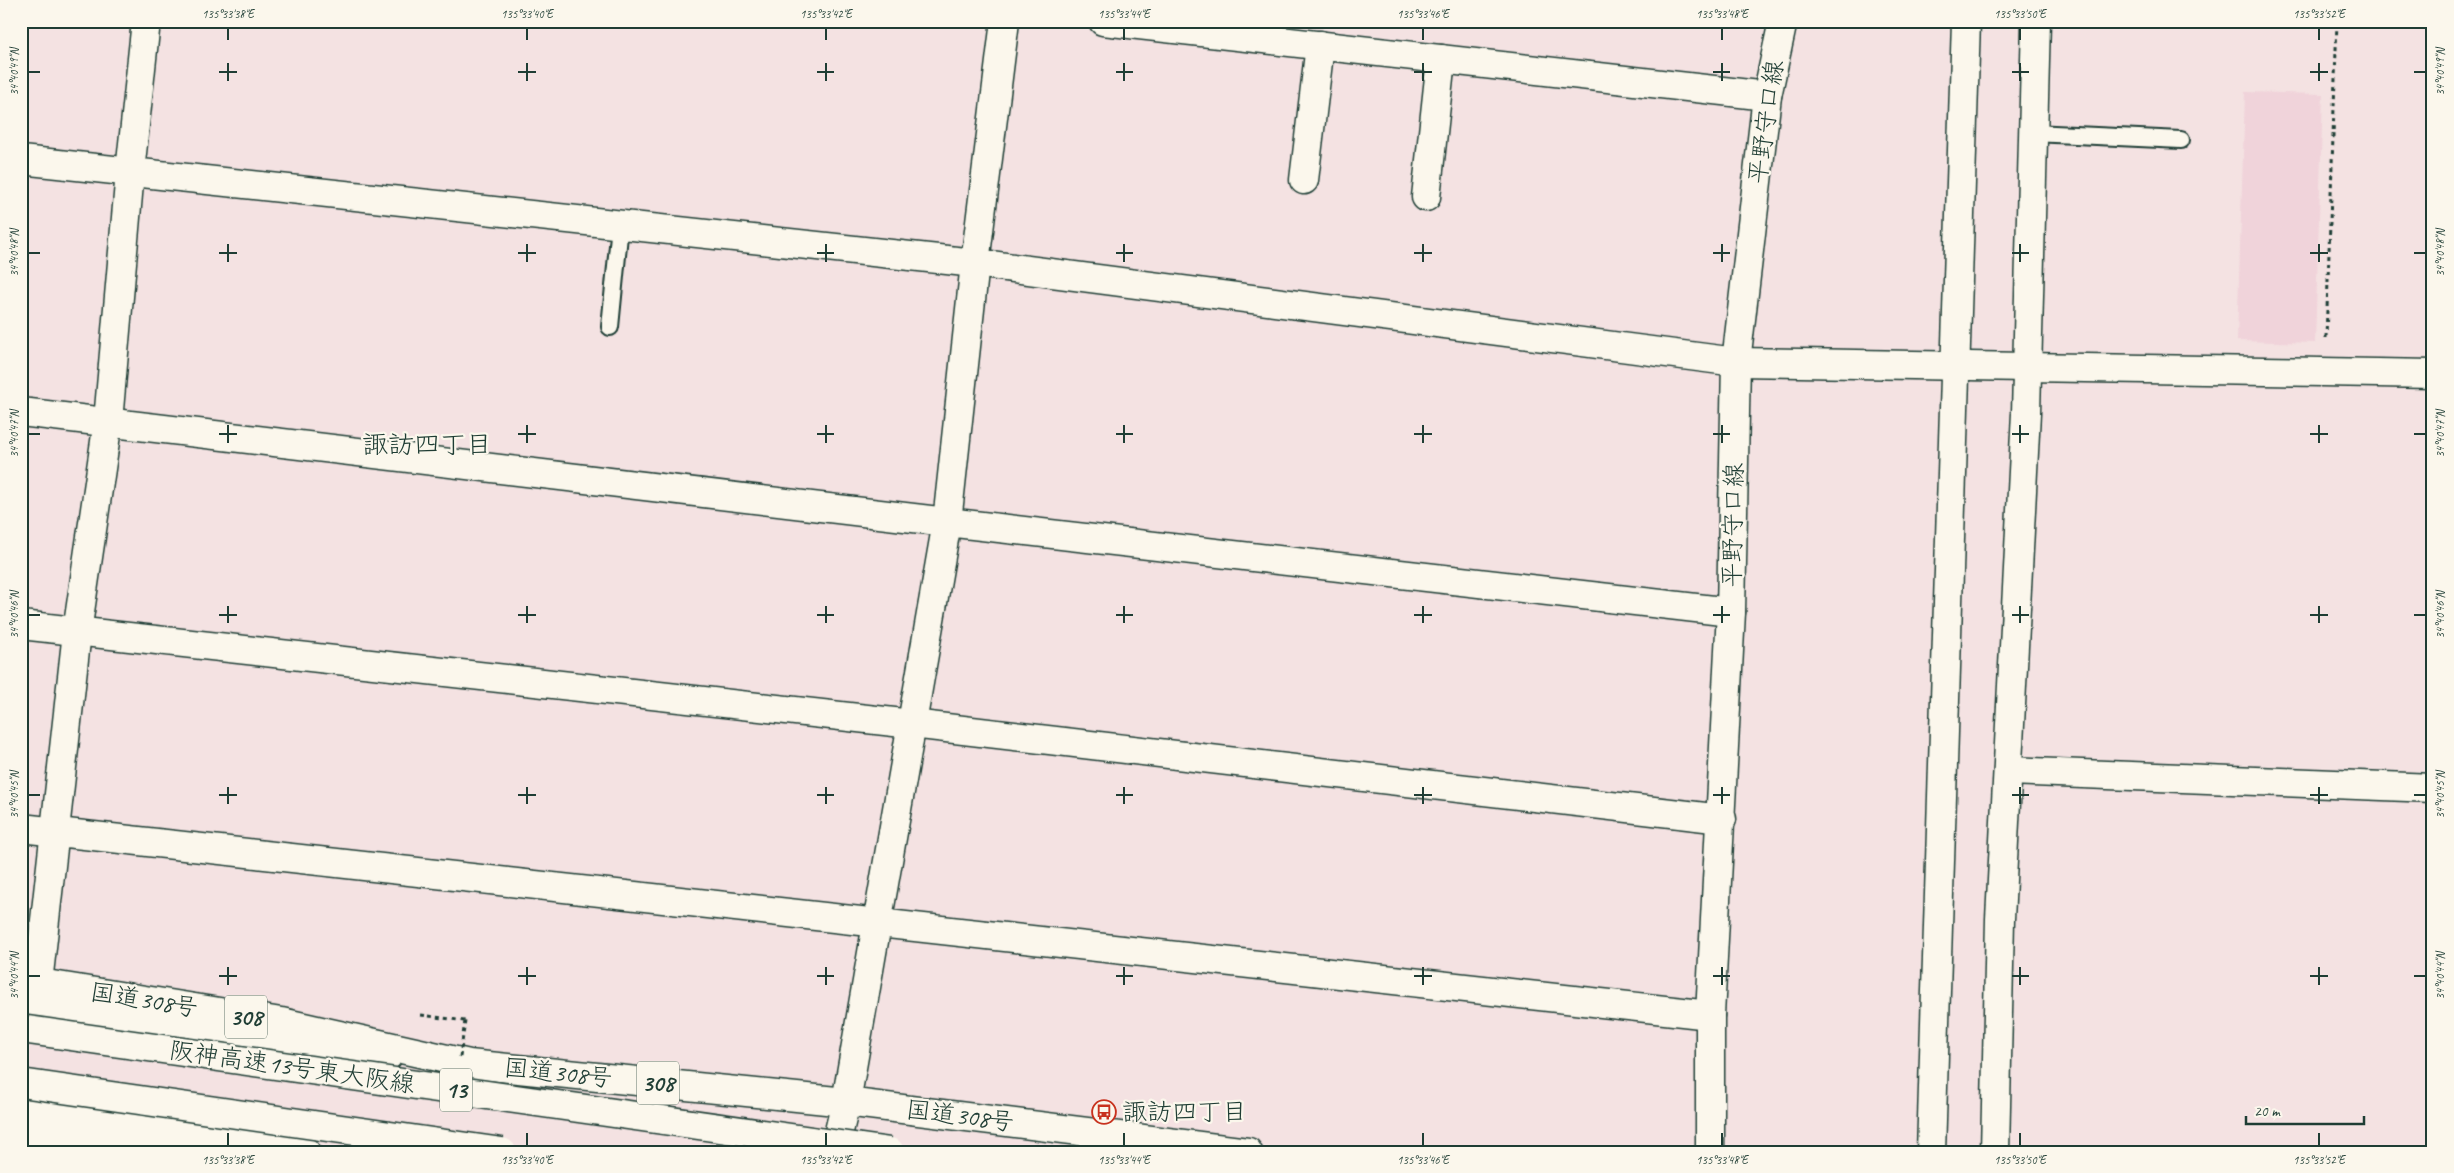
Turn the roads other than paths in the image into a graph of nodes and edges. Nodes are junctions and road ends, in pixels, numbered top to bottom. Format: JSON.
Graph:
{"nodes":[{"id":1,"x":146,"y":21,"type":"edge"},
{"id":2,"x":1004,"y":21,"type":"edge"},
{"id":3,"x":1102,"y":21,"type":"edge"},
{"id":4,"x":1783,"y":21,"type":"edge"},
{"id":5,"x":1966,"y":21,"type":"edge"},
{"id":6,"x":2036,"y":21,"type":"edge"},
{"id":7,"x":1320,"y":45,"type":"junction"},
{"id":8,"x":1441,"y":59,"type":"junction"},
{"id":9,"x":1767,"y":96,"type":"junction"},
{"id":10,"x":2033,"y":133,"type":"junction"},
{"id":11,"x":2181,"y":140,"type":"dead end"},
{"id":12,"x":21,"y":160,"type":"edge"},
{"id":13,"x":130,"y":172,"type":"junction"},
{"id":14,"x":1304,"y":180,"type":"dead end"},
{"id":15,"x":1426,"y":197,"type":"dead end"},
{"id":16,"x":620,"y":225,"type":"junction"},
{"id":17,"x":975,"y":263,"type":"junction"},
{"id":18,"x":610,"y":326,"type":"dead end"},
{"id":19,"x":1736,"y":362,"type":"junction"},
{"id":20,"x":1956,"y":366,"type":"junction"},
{"id":21,"x":2028,"y":368,"type":"junction"},
{"id":22,"x":2433,"y":374,"type":"edge"},
{"id":23,"x":21,"y":412,"type":"edge"},
{"id":24,"x":108,"y":421,"type":"junction"},
{"id":25,"x":947,"y":522,"type":"junction"},
{"id":26,"x":1731,"y":612,"type":"junction"},
{"id":27,"x":21,"y":626,"type":"edge"},
{"id":28,"x":77,"y":632,"type":"junction"},
{"id":29,"x":912,"y":724,"type":"junction"},
{"id":30,"x":2009,"y":771,"type":"junction"},
{"id":31,"x":2433,"y":788,"type":"edge"},
{"id":32,"x":1722,"y":819,"type":"junction"},
{"id":33,"x":21,"y":828,"type":"edge"},
{"id":34,"x":54,"y":832,"type":"junction"},
{"id":35,"x":877,"y":923,"type":"junction"},
{"id":36,"x":27,"y":988,"type":"edge"},
{"id":37,"x":1710,"y":1015,"type":"junction"},
{"id":38,"x":21,"y":1029,"type":"edge"},
{"id":39,"x":469,"y":1064,"type":"junction"},
{"id":40,"x":21,"y":1083,"type":"edge"},
{"id":41,"x":846,"y":1102,"type":"junction"},
{"id":42,"x":23,"y":1130,"type":"edge"},
{"id":43,"x":176,"y":1141,"type":"edge"},
{"id":44,"x":306,"y":1152,"type":"edge"},
{"id":45,"x":502,"y":1152,"type":"edge"},
{"id":46,"x":834,"y":1152,"type":"edge"},
{"id":47,"x":890,"y":1152,"type":"edge"},
{"id":48,"x":1248,"y":1152,"type":"edge"},
{"id":49,"x":1710,"y":1152,"type":"edge"},
{"id":50,"x":1931,"y":1152,"type":"edge"},
{"id":51,"x":1995,"y":1152,"type":"edge"}],
"edges":[{"from":1,"to":13,"type":"main road"},
{"from":2,"to":17,"type":"main road"},
{"from":3,"to":7,"type":"main road"},
{"from":4,"to":9,"type":"main road","name":"平野守口線"},
{"from":5,"to":20,"type":"main road"},
{"from":6,"to":10,"type":"main road"},
{"from":7,"to":8,"type":"main road"},
{"from":7,"to":14,"type":"main road"},
{"from":8,"to":9,"type":"main road"},
{"from":8,"to":15,"type":"main road"},
{"from":9,"to":19,"type":"main road","name":"平野守口線"},
{"from":10,"to":11,"type":"lane"},
{"from":10,"to":21,"type":"main road"},
{"from":12,"to":13,"type":"main road"},
{"from":13,"to":16,"type":"main road"},
{"from":13,"to":24,"type":"main road"},
{"from":16,"to":17,"type":"main road"},
{"from":16,"to":18,"type":"lane"},
{"from":17,"to":19,"type":"main road"},
{"from":17,"to":25,"type":"main road"},
{"from":19,"to":20,"type":"main road"},
{"from":19,"to":26,"type":"main road","name":"平野守口線"},
{"from":20,"to":21,"type":"main road"},
{"from":20,"to":50,"type":"main road"},
{"from":21,"to":22,"type":"main road"},
{"from":21,"to":30,"type":"main road"},
{"from":23,"to":24,"type":"main road"},
{"from":24,"to":25,"type":"main road"},
{"from":24,"to":28,"type":"main road"},
{"from":25,"to":26,"type":"main road"},
{"from":25,"to":29,"type":"main road"},
{"from":26,"to":32,"type":"main road","name":"平野守口線"},
{"from":27,"to":28,"type":"main road"},
{"from":28,"to":29,"type":"main road"},
{"from":28,"to":34,"type":"main road"},
{"from":29,"to":32,"type":"main road"},
{"from":29,"to":35,"type":"main road"},
{"from":30,"to":31,"type":"main road"},
{"from":30,"to":51,"type":"main road"},
{"from":32,"to":37,"type":"main road","name":"平野守口線"},
{"from":33,"to":34,"type":"main road"},
{"from":34,"to":35,"type":"main road"},
{"from":34,"to":36,"type":"main road"},
{"from":35,"to":37,"type":"main road"},
{"from":35,"to":41,"type":"main road"},
{"from":36,"to":39,"type":"main road","name":"国道308号","number":"308"},
{"from":36,"to":39,"type":"main road"},
{"from":37,"to":49,"type":"main road","name":"平野守口線"},
{"from":38,"to":47,"type":"main road","name":"阪神高速13号東大阪線","number":"13","bridge":true},
{"from":39,"to":41,"type":"main road","name":"国道308号","number":"308"},
{"from":40,"to":45,"type":"main road","number":"13","bridge":true},
{"from":41,"to":46,"type":"main road"},
{"from":41,"to":48,"type":"main road","name":"国道308号","number":"308"},
{"from":42,"to":43,"type":"main road"},
{"from":43,"to":44,"type":"main road"}]}
